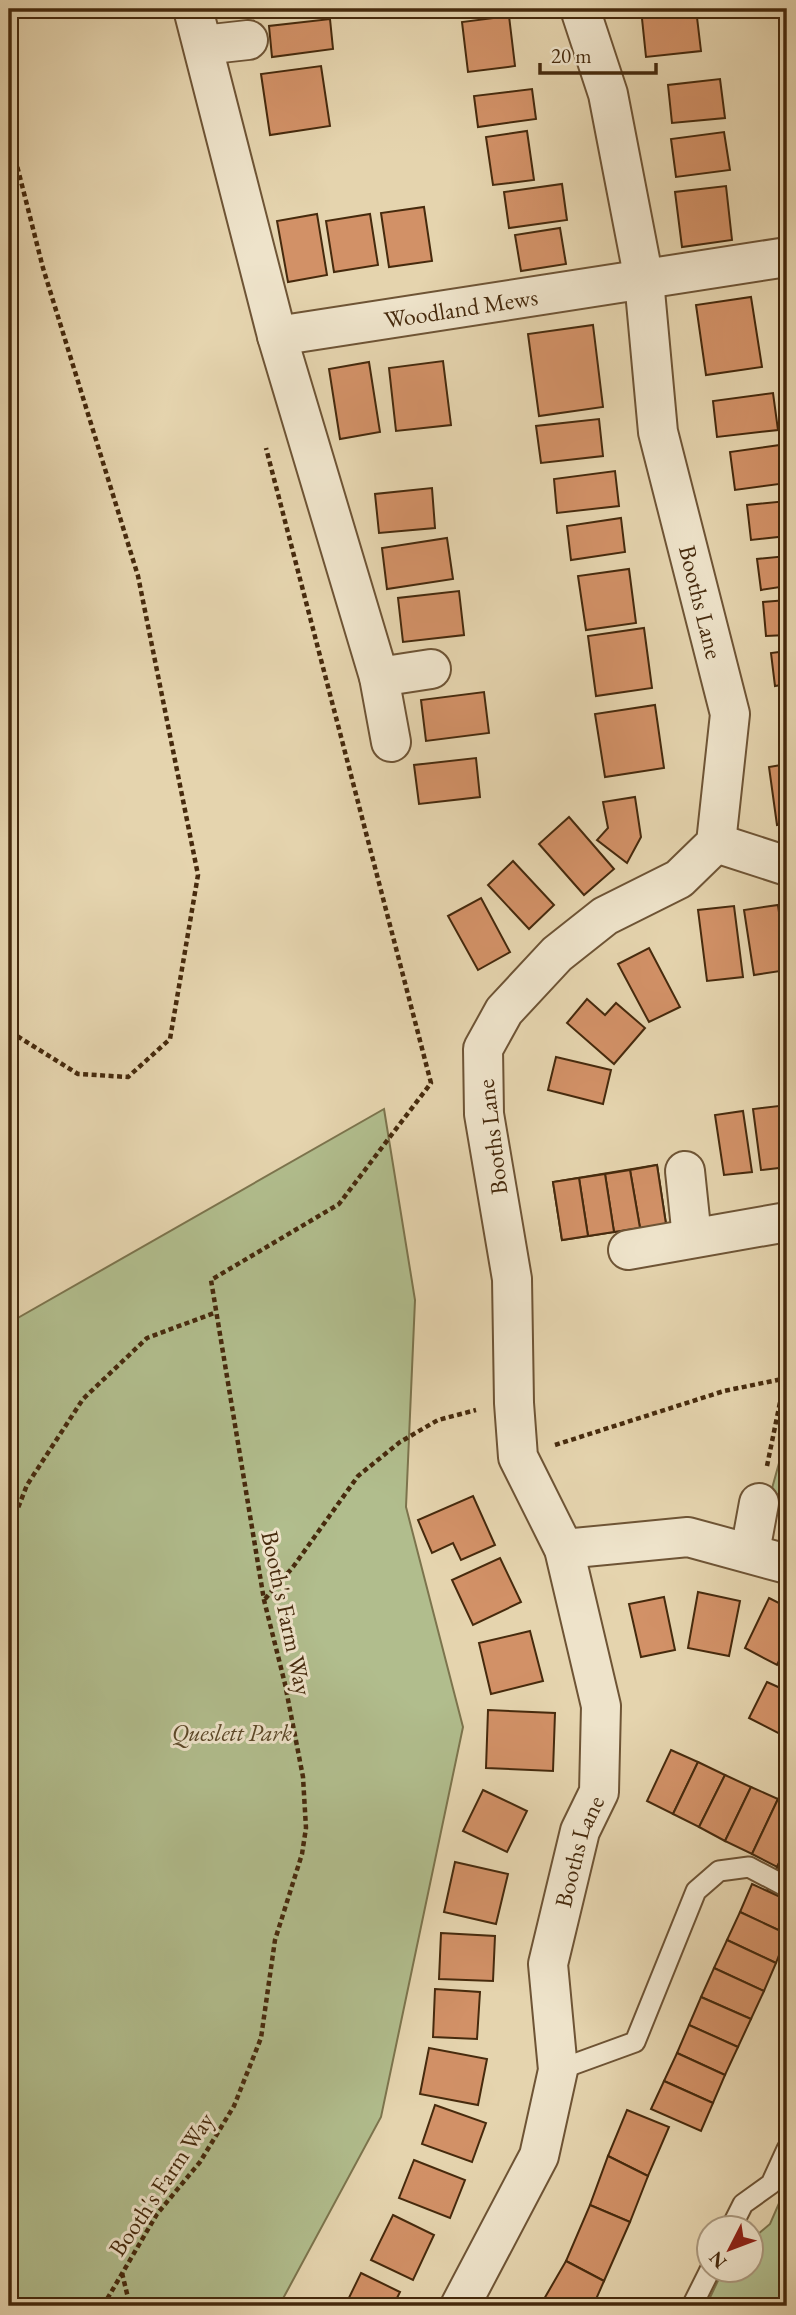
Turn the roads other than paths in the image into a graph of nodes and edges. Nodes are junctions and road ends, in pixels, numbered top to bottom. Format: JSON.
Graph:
{"nodes":[{"id":1,"x":193,"y":9,"type":"edge"},
{"id":2,"x":580,"y":9,"type":"edge"},
{"id":3,"x":248,"y":40,"type":"dead end"},
{"id":4,"x":203,"y":45,"type":"junction"},
{"id":5,"x":787,"y":257,"type":"edge"},
{"id":6,"x":644,"y":281,"type":"junction"},
{"id":7,"x":277,"y":336,"type":"junction"},
{"id":8,"x":431,"y":669,"type":"dead end"},
{"id":9,"x":379,"y":677,"type":"junction"},
{"id":10,"x":391,"y":742,"type":"dead end"},
{"id":11,"x":716,"y":843,"type":"junction"},
{"id":12,"x":787,"y":866,"type":"edge"},
{"id":13,"x":685,"y":1171,"type":"dead end"},
{"id":14,"x":787,"y":1222,"type":"edge"},
{"id":15,"x":692,"y":1238,"type":"junction"},
{"id":16,"x":628,"y":1250,"type":"dead end"},
{"id":17,"x":759,"y":1503,"type":"road end"},
{"id":18,"x":564,"y":1549,"type":"junction"},
{"id":19,"x":750,"y":1552,"type":"junction"},
{"id":20,"x":787,"y":1564,"type":"edge"},
{"id":21,"x":787,"y":1886,"type":"edge"},
{"id":22,"x":558,"y":2070,"type":"junction"},
{"id":23,"x":787,"y":2149,"type":"edge"},
{"id":24,"x":738,"y":2214,"type":"edge"},
{"id":25,"x":703,"y":2284,"type":"edge"},
{"id":26,"x":460,"y":2306,"type":"edge"},
{"id":27,"x":692,"y":2306,"type":"edge"}],
"edges":[{"from":1,"to":4,"type":"street"},
{"from":2,"to":6,"type":"street","name":"Booths Lane"},
{"from":3,"to":4,"type":"street"},
{"from":4,"to":7,"type":"street"},
{"from":5,"to":6,"type":"street","name":"Woodland Mews"},
{"from":6,"to":7,"type":"street","name":"Woodland Mews"},
{"from":6,"to":11,"type":"street","name":"Booths Lane"},
{"from":7,"to":9,"type":"street"},
{"from":8,"to":9,"type":"street"},
{"from":9,"to":10,"type":"street"},
{"from":11,"to":12,"type":"street"},
{"from":11,"to":18,"type":"street","name":"Booths Lane"},
{"from":13,"to":15,"type":"street"},
{"from":14,"to":15,"type":"street"},
{"from":15,"to":16,"type":"street"},
{"from":17,"to":19,"type":"street"},
{"from":18,"to":19,"type":"street"},
{"from":18,"to":22,"type":"street","name":"Booths Lane"},
{"from":19,"to":20,"type":"street"},
{"from":21,"to":22,"type":"lane"},
{"from":22,"to":26,"type":"street","name":"Booths Lane"},
{"from":23,"to":24,"type":"lane"},
{"from":25,"to":27,"type":"lane"}]}
